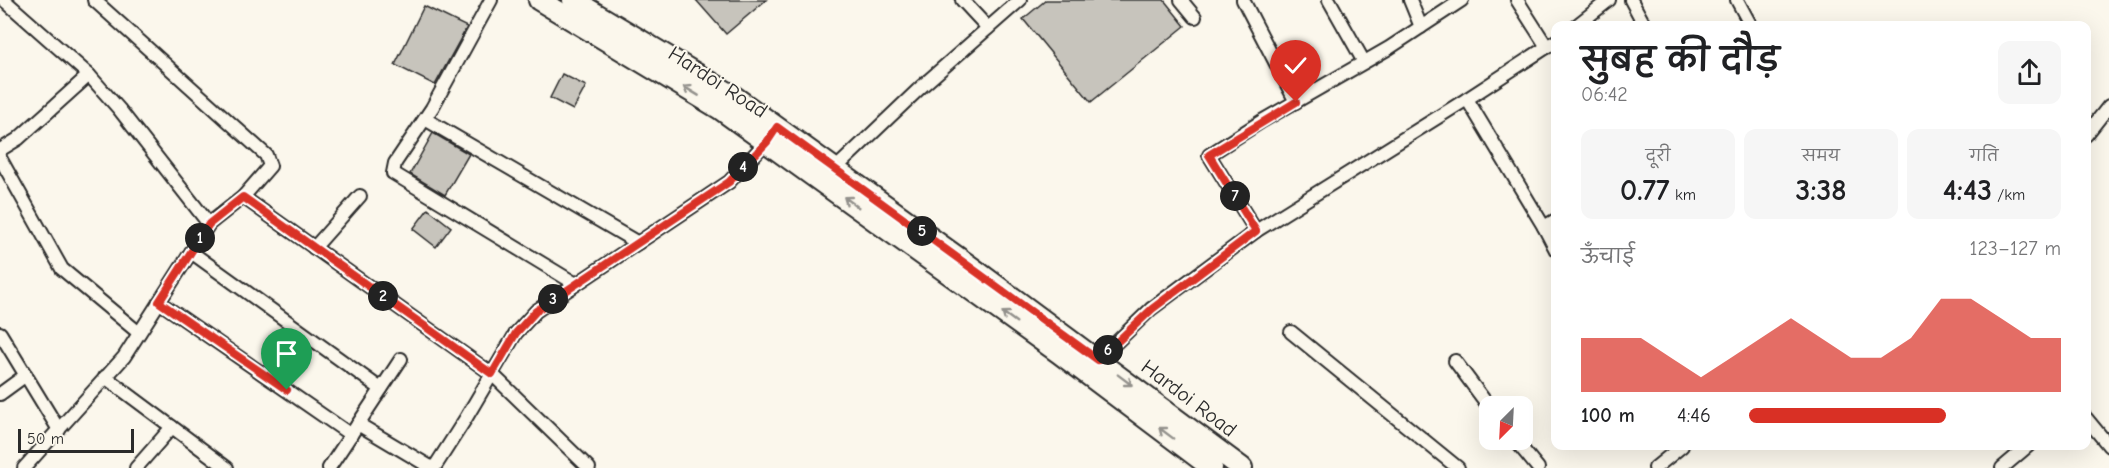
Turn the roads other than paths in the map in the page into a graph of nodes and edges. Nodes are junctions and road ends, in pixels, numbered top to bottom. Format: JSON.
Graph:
{"nodes":[{"id":1,"x":4,"y":0,"type":"edge"},
{"id":2,"x":94,"y":0,"type":"edge"},
{"id":3,"x":491,"y":0,"type":"edge"},
{"id":4,"x":539,"y":0,"type":"edge"},
{"id":5,"x":573,"y":0,"type":"edge"},
{"id":6,"x":962,"y":0,"type":"edge"},
{"id":7,"x":1020,"y":0,"type":"edge"},
{"id":8,"x":1181,"y":0,"type":"edge"},
{"id":9,"x":1243,"y":0,"type":"edge"},
{"id":10,"x":1329,"y":0,"type":"edge"},
{"id":11,"x":1410,"y":0,"type":"edge"},
{"id":12,"x":1462,"y":0,"type":"edge"},
{"id":13,"x":1517,"y":0,"type":"edge"},
{"id":14,"x":1609,"y":0,"type":"edge"},
{"id":15,"x":1631,"y":0,"type":"edge"},
{"id":16,"x":1737,"y":0,"type":"edge"},
{"id":17,"x":1195,"y":17,"type":"dead end"},
{"id":18,"x":1582,"y":21,"type":"edge"},
{"id":19,"x":1642,"y":21,"type":"edge"},
{"id":20,"x":1748,"y":21,"type":"edge"},
{"id":21,"x":1421,"y":27,"type":"junction"},
{"id":22,"x":988,"y":28,"type":"junction"},
{"id":23,"x":1551,"y":44,"type":"edge"},
{"id":24,"x":1364,"y":63,"type":"junction"},
{"id":25,"x":88,"y":75,"type":"junction"},
{"id":26,"x":1467,"y":99,"type":"junction"},
{"id":27,"x":1296,"y":102,"type":"junction"},
{"id":28,"x":2109,"y":106,"type":"edge"},
{"id":29,"x":425,"y":119,"type":"junction"},
{"id":30,"x":2091,"y":129,"type":"edge"},
{"id":31,"x":772,"y":135,"type":"junction"},
{"id":32,"x":1,"y":149,"type":"edge"},
{"id":33,"x":835,"y":169,"type":"junction"},
{"id":34,"x":360,"y":196,"type":"dead end"},
{"id":35,"x":243,"y":197,"type":"junction"},
{"id":36,"x":1551,"y":223,"type":"edge"},
{"id":37,"x":209,"y":224,"type":"junction"},
{"id":38,"x":1544,"y":227,"type":"junction"},
{"id":39,"x":1256,"y":231,"type":"junction"},
{"id":40,"x":1551,"y":240,"type":"edge"},
{"id":41,"x":638,"y":243,"type":"junction"},
{"id":42,"x":314,"y":248,"type":"junction"},
{"id":43,"x":191,"y":252,"type":"junction"},
{"id":44,"x":576,"y":284,"type":"junction"},
{"id":45,"x":159,"y":302,"type":"junction"},
{"id":46,"x":1291,"y":332,"type":"dead end"},
{"id":47,"x":0,"y":333,"type":"edge"},
{"id":48,"x":139,"y":333,"type":"junction"},
{"id":49,"x":1064,"y":346,"type":"junction"},
{"id":50,"x":401,"y":359,"type":"dead end"},
{"id":51,"x":1098,"y":360,"type":"junction"},
{"id":52,"x":1455,"y":361,"type":"dead end"},
{"id":53,"x":492,"y":374,"type":"junction"},
{"id":54,"x":26,"y":375,"type":"junction"},
{"id":55,"x":105,"y":377,"type":"junction"},
{"id":56,"x":381,"y":389,"type":"junction"},
{"id":57,"x":0,"y":394,"type":"edge"},
{"id":58,"x":1481,"y":396,"type":"edge"},
{"id":59,"x":2091,"y":424,"type":"edge"},
{"id":60,"x":172,"y":427,"type":"junction"},
{"id":61,"x":354,"y":429,"type":"junction"},
{"id":62,"x":59,"y":430,"type":"junction"},
{"id":63,"x":2109,"y":446,"type":"edge"},
{"id":64,"x":1523,"y":450,"type":"edge"},
{"id":65,"x":1677,"y":450,"type":"edge"},
{"id":66,"x":2023,"y":450,"type":"edge"},
{"id":67,"x":24,"y":468,"type":"edge"},
{"id":68,"x":136,"y":468,"type":"edge"},
{"id":69,"x":227,"y":468,"type":"edge"},
{"id":70,"x":329,"y":468,"type":"edge"},
{"id":71,"x":433,"y":468,"type":"edge"},
{"id":72,"x":589,"y":468,"type":"edge"},
{"id":73,"x":1212,"y":468,"type":"edge"},
{"id":74,"x":1242,"y":468,"type":"edge"},
{"id":75,"x":1458,"y":468,"type":"edge"},
{"id":76,"x":1538,"y":468,"type":"edge"},
{"id":77,"x":1655,"y":468,"type":"edge"},
{"id":78,"x":2002,"y":468,"type":"edge"}],
"edges":[{"from":1,"to":25,"type":"street"},
{"from":2,"to":35,"type":"street"},
{"from":3,"to":29,"type":"street"},
{"from":31,"to":4,"type":"main road","name":"Hardoi Road","one_way":true},
{"from":5,"to":31,"type":"main road","name":"Hardoi Road"},
{"from":6,"to":22,"type":"street"},
{"from":7,"to":22,"type":"street"},
{"from":8,"to":17,"type":"street"},
{"from":9,"to":27,"type":"street"},
{"from":10,"to":24,"type":"street"},
{"from":11,"to":21,"type":"street"},
{"from":12,"to":21,"type":"street"},
{"from":13,"to":23,"type":"street"},
{"from":14,"to":18,"type":"street"},
{"from":15,"to":19,"type":"street"},
{"from":16,"to":20,"type":"street"},
{"from":21,"to":24,"type":"street"},
{"from":22,"to":33,"type":"street"},
{"from":23,"to":26,"type":"street"},
{"from":24,"to":27,"type":"street"},
{"from":25,"to":32,"type":"street"},
{"from":25,"to":37,"type":"street"},
{"from":26,"to":38,"type":"street"},
{"from":26,"to":39,"type":"street"},
{"from":27,"to":39,"type":"street"},
{"from":28,"to":30,"type":"street"},
{"from":29,"to":41,"type":"street"},
{"from":29,"to":44,"type":"street"},
{"from":31,"to":33,"type":"main road","name":"Hardoi Road"},
{"from":31,"to":41,"type":"street"},
{"from":49,"to":31,"type":"main road","name":"Hardoi Road","one_way":true},
{"from":32,"to":48,"type":"street"},
{"from":33,"to":49,"type":"main road","name":"Hardoi Road"},
{"from":34,"to":42,"type":"street"},
{"from":35,"to":37,"type":"street"},
{"from":35,"to":42,"type":"street"},
{"from":36,"to":38,"type":"street"},
{"from":37,"to":43,"type":"street"},
{"from":38,"to":40,"type":"street"},
{"from":39,"to":51,"type":"street"},
{"from":41,"to":44,"type":"street"},
{"from":42,"to":53,"type":"street"},
{"from":43,"to":45,"type":"street"},
{"from":43,"to":56,"type":"street"},
{"from":44,"to":53,"type":"street"},
{"from":45,"to":48,"type":"street"},
{"from":45,"to":61,"type":"street"},
{"from":46,"to":75,"type":"street"},
{"from":47,"to":54,"type":"street"},
{"from":48,"to":55,"type":"street"},
{"from":49,"to":51,"type":"main road","name":"Hardoi Road"},
{"from":73,"to":49,"type":"main road","name":"Hardoi Road","one_way":true},
{"from":50,"to":56,"type":"street"},
{"from":51,"to":74,"type":"main road","name":"Hardoi Road","one_way":true},
{"from":52,"to":58,"type":"street"},
{"from":53,"to":71,"type":"street"},
{"from":53,"to":72,"type":"street"},
{"from":54,"to":57,"type":"street"},
{"from":54,"to":62,"type":"street"},
{"from":55,"to":60,"type":"street"},
{"from":55,"to":62,"type":"street"},
{"from":56,"to":61,"type":"street"},
{"from":59,"to":63,"type":"street"},
{"from":60,"to":68,"type":"street"},
{"from":60,"to":69,"type":"street"},
{"from":61,"to":70,"type":"street"},
{"from":61,"to":71,"type":"street"},
{"from":62,"to":67,"type":"street"},
{"from":64,"to":76,"type":"street"},
{"from":65,"to":77,"type":"street"},
{"from":66,"to":78,"type":"street"}]}
